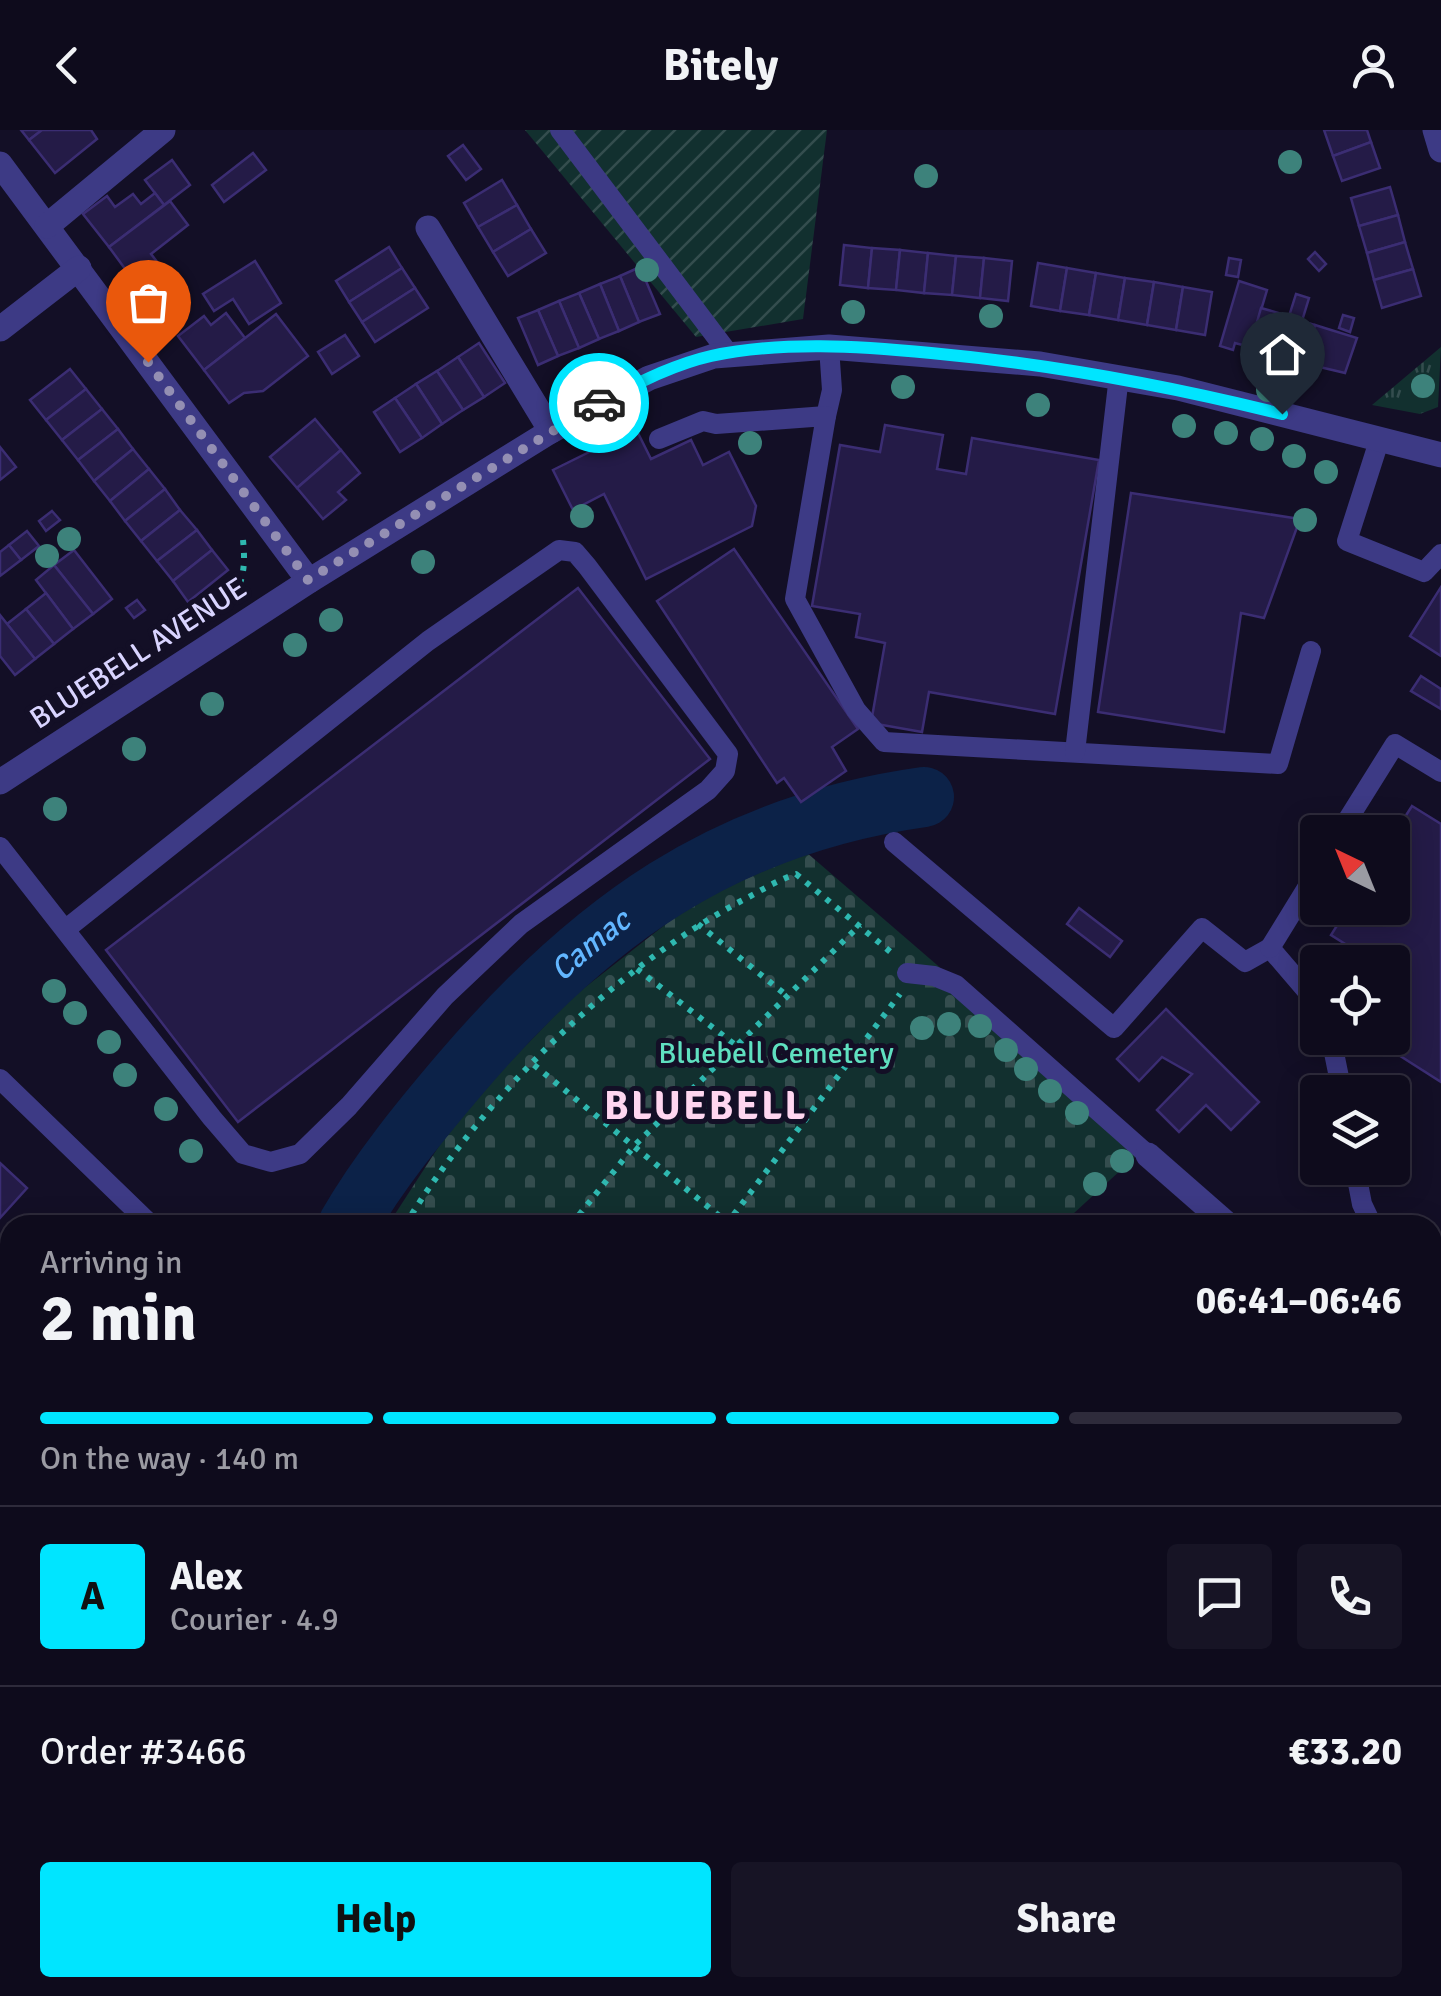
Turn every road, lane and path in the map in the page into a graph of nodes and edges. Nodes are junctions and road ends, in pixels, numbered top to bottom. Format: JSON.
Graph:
{"nodes":[{"id":1,"x":163,"y":130,"type":"edge"},
{"id":2,"x":560,"y":130,"type":"edge"},
{"id":3,"x":1434,"y":130,"type":"edge"},
{"id":4,"x":1441,"y":150,"type":"edge"},
{"id":5,"x":0,"y":164,"type":"edge"},
{"id":6,"x":47,"y":226,"type":"junction"},
{"id":7,"x":428,"y":228,"type":"dead end"},
{"id":8,"x":79,"y":268,"type":"junction"},
{"id":9,"x":0,"y":329,"type":"edge"},
{"id":10,"x":829,"y":346,"type":"junction"},
{"id":11,"x":728,"y":354,"type":"junction"},
{"id":12,"x":1119,"y":376,"type":"junction"},
{"id":13,"x":826,"y":416,"type":"junction"},
{"id":14,"x":551,"y":431,"type":"junction"},
{"id":15,"x":659,"y":440,"type":"dead end"},
{"id":16,"x":1380,"y":441,"type":"junction"},
{"id":17,"x":1441,"y":455,"type":"edge"},
{"id":18,"x":1441,"y":554,"type":"edge"},
{"id":19,"x":308,"y":580,"type":"junction"},
{"id":20,"x":1311,"y":650,"type":"dead end"},
{"id":21,"x":1075,"y":752,"type":"junction"},
{"id":22,"x":1441,"y":772,"type":"edge"},
{"id":23,"x":0,"y":782,"type":"edge"},
{"id":24,"x":1351,"y":815,"type":"edge"},
{"id":25,"x":894,"y":842,"type":"dead end"},
{"id":26,"x":0,"y":847,"type":"edge"},
{"id":27,"x":1300,"y":899,"type":"edge"},
{"id":28,"x":698,"y":924,"type":"junction"},
{"id":29,"x":860,"y":926,"type":"junction"},
{"id":30,"x":66,"y":929,"type":"junction"},
{"id":31,"x":1270,"y":948,"type":"junction"},
{"id":32,"x":637,"y":969,"type":"junction"},
{"id":33,"x":907,"y":973,"type":"junction"},
{"id":34,"x":1300,"y":983,"type":"edge"},
{"id":35,"x":786,"y":996,"type":"junction"},
{"id":36,"x":734,"y":1044,"type":"junction"},
{"id":37,"x":534,"y":1065,"type":"junction"},
{"id":38,"x":0,"y":1079,"type":"edge"},
{"id":39,"x":635,"y":1145,"type":"junction"},
{"id":40,"x":1148,"y":1155,"type":"joint"},
{"id":41,"x":1359,"y":1185,"type":"edge"},
{"id":42,"x":141,"y":1215,"type":"edge"},
{"id":43,"x":411,"y":1215,"type":"edge"},
{"id":44,"x":579,"y":1215,"type":"edge"},
{"id":45,"x":717,"y":1215,"type":"edge"},
{"id":46,"x":734,"y":1215,"type":"edge"},
{"id":47,"x":1217,"y":1215,"type":"edge"},
{"id":48,"x":1367,"y":1215,"type":"edge"}],
"edges":[{"from":1,"to":6,"type":"street"},
{"from":2,"to":11,"type":"lane"},
{"from":3,"to":4,"type":"street"},
{"from":5,"to":6,"type":"street"},
{"from":6,"to":8,"type":"street"},
{"from":7,"to":14,"type":"street"},
{"from":8,"to":9,"type":"street"},
{"from":8,"to":19,"type":"street"},
{"from":10,"to":11,"type":"street","name":"BLUEBELL AVENUE"},
{"from":10,"to":12,"type":"street","name":"BLUEBELL AVENUE"},
{"from":10,"to":13,"type":"lane"},
{"from":11,"to":14,"type":"street","name":"BLUEBELL AVENUE"},
{"from":12,"to":16,"type":"street","name":"BLUEBELL AVENUE"},
{"from":12,"to":21,"type":"lane"},
{"from":13,"to":15,"type":"lane"},
{"from":13,"to":21,"type":"lane"},
{"from":14,"to":19,"type":"street","name":"BLUEBELL AVENUE"},
{"from":16,"to":17,"type":"street","name":"BLUEBELL AVENUE"},
{"from":16,"to":18,"type":"lane"},
{"from":19,"to":23,"type":"street","name":"BLUEBELL AVENUE"},
{"from":20,"to":21,"type":"lane"},
{"from":22,"to":24,"type":"lane"},
{"from":25,"to":31,"type":"lane"},
{"from":26,"to":30,"type":"lane"},
{"from":27,"to":31,"type":"lane"},
{"from":28,"to":29,"type":"path"},
{"from":28,"to":32,"type":"path"},
{"from":28,"to":35,"type":"path"},
{"from":29,"to":33,"type":"path"},
{"from":29,"to":35,"type":"path"},
{"from":30,"to":30,"type":"lane"},
{"from":31,"to":34,"type":"lane"},
{"from":32,"to":36,"type":"path"},
{"from":32,"to":37,"type":"path"},
{"from":33,"to":40,"type":"lane"},
{"from":33,"to":46,"type":"path"},
{"from":35,"to":36,"type":"path"},
{"from":36,"to":39,"type":"path"},
{"from":37,"to":39,"type":"path"},
{"from":37,"to":43,"type":"path"},
{"from":38,"to":42,"type":"lane"},
{"from":39,"to":44,"type":"path"},
{"from":39,"to":45,"type":"path"},
{"from":40,"to":47,"type":"street"},
{"from":41,"to":48,"type":"lane"}]}
